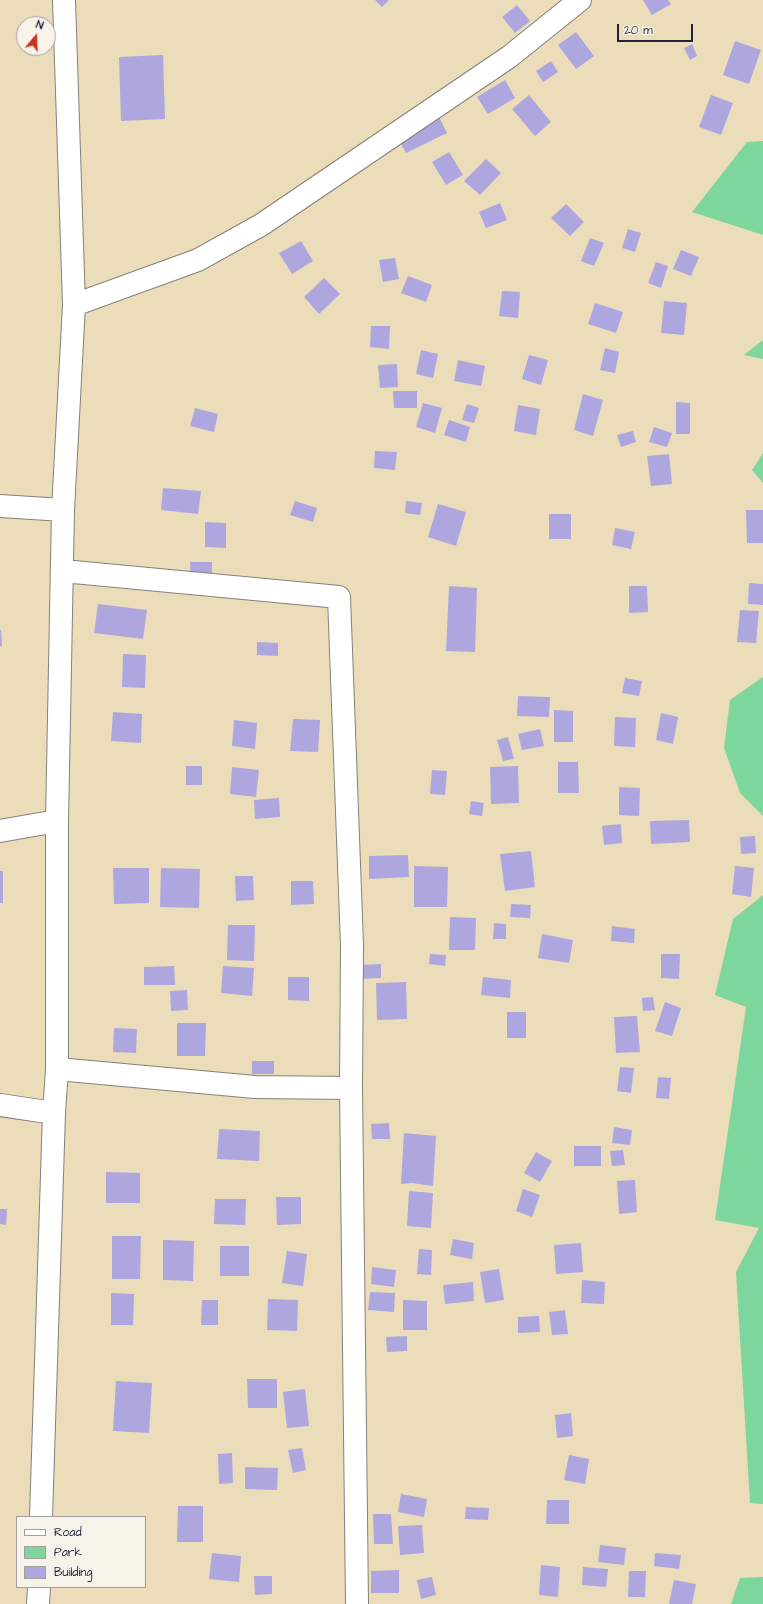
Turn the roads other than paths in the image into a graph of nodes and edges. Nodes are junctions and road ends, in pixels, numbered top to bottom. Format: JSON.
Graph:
{"nodes":[{"id":1,"x":64,"y":0,"type":"edge"},
{"id":2,"x":580,"y":0,"type":"edge"},
{"id":3,"x":74,"y":304,"type":"junction"},
{"id":4,"x":0,"y":506,"type":"edge"},
{"id":5,"x":63,"y":510,"type":"junction"},
{"id":6,"x":63,"y":571,"type":"junction"},
{"id":7,"x":57,"y":821,"type":"junction"},
{"id":8,"x":0,"y":831,"type":"edge"},
{"id":9,"x":57,"y":1069,"type":"junction"},
{"id":10,"x":351,"y":1088,"type":"junction"},
{"id":11,"x":0,"y":1105,"type":"edge"},
{"id":12,"x":54,"y":1113,"type":"junction"},
{"id":13,"x":41,"y":1516,"type":"edge"},
{"id":14,"x":39,"y":1588,"type":"edge"},
{"id":15,"x":38,"y":1604,"type":"edge"},
{"id":16,"x":357,"y":1604,"type":"edge"}],
"edges":[{"from":1,"to":3,"type":"street"},
{"from":2,"to":3,"type":"street"},
{"from":3,"to":5,"type":"street"},
{"from":4,"to":5,"type":"street"},
{"from":5,"to":6,"type":"street"},
{"from":6,"to":7,"type":"street"},
{"from":6,"to":10,"type":"street"},
{"from":7,"to":8,"type":"street"},
{"from":7,"to":9,"type":"street"},
{"from":9,"to":10,"type":"street"},
{"from":9,"to":12,"type":"street"},
{"from":10,"to":16,"type":"street"},
{"from":11,"to":12,"type":"street"},
{"from":12,"to":13,"type":"street"},
{"from":14,"to":15,"type":"street"}]}
